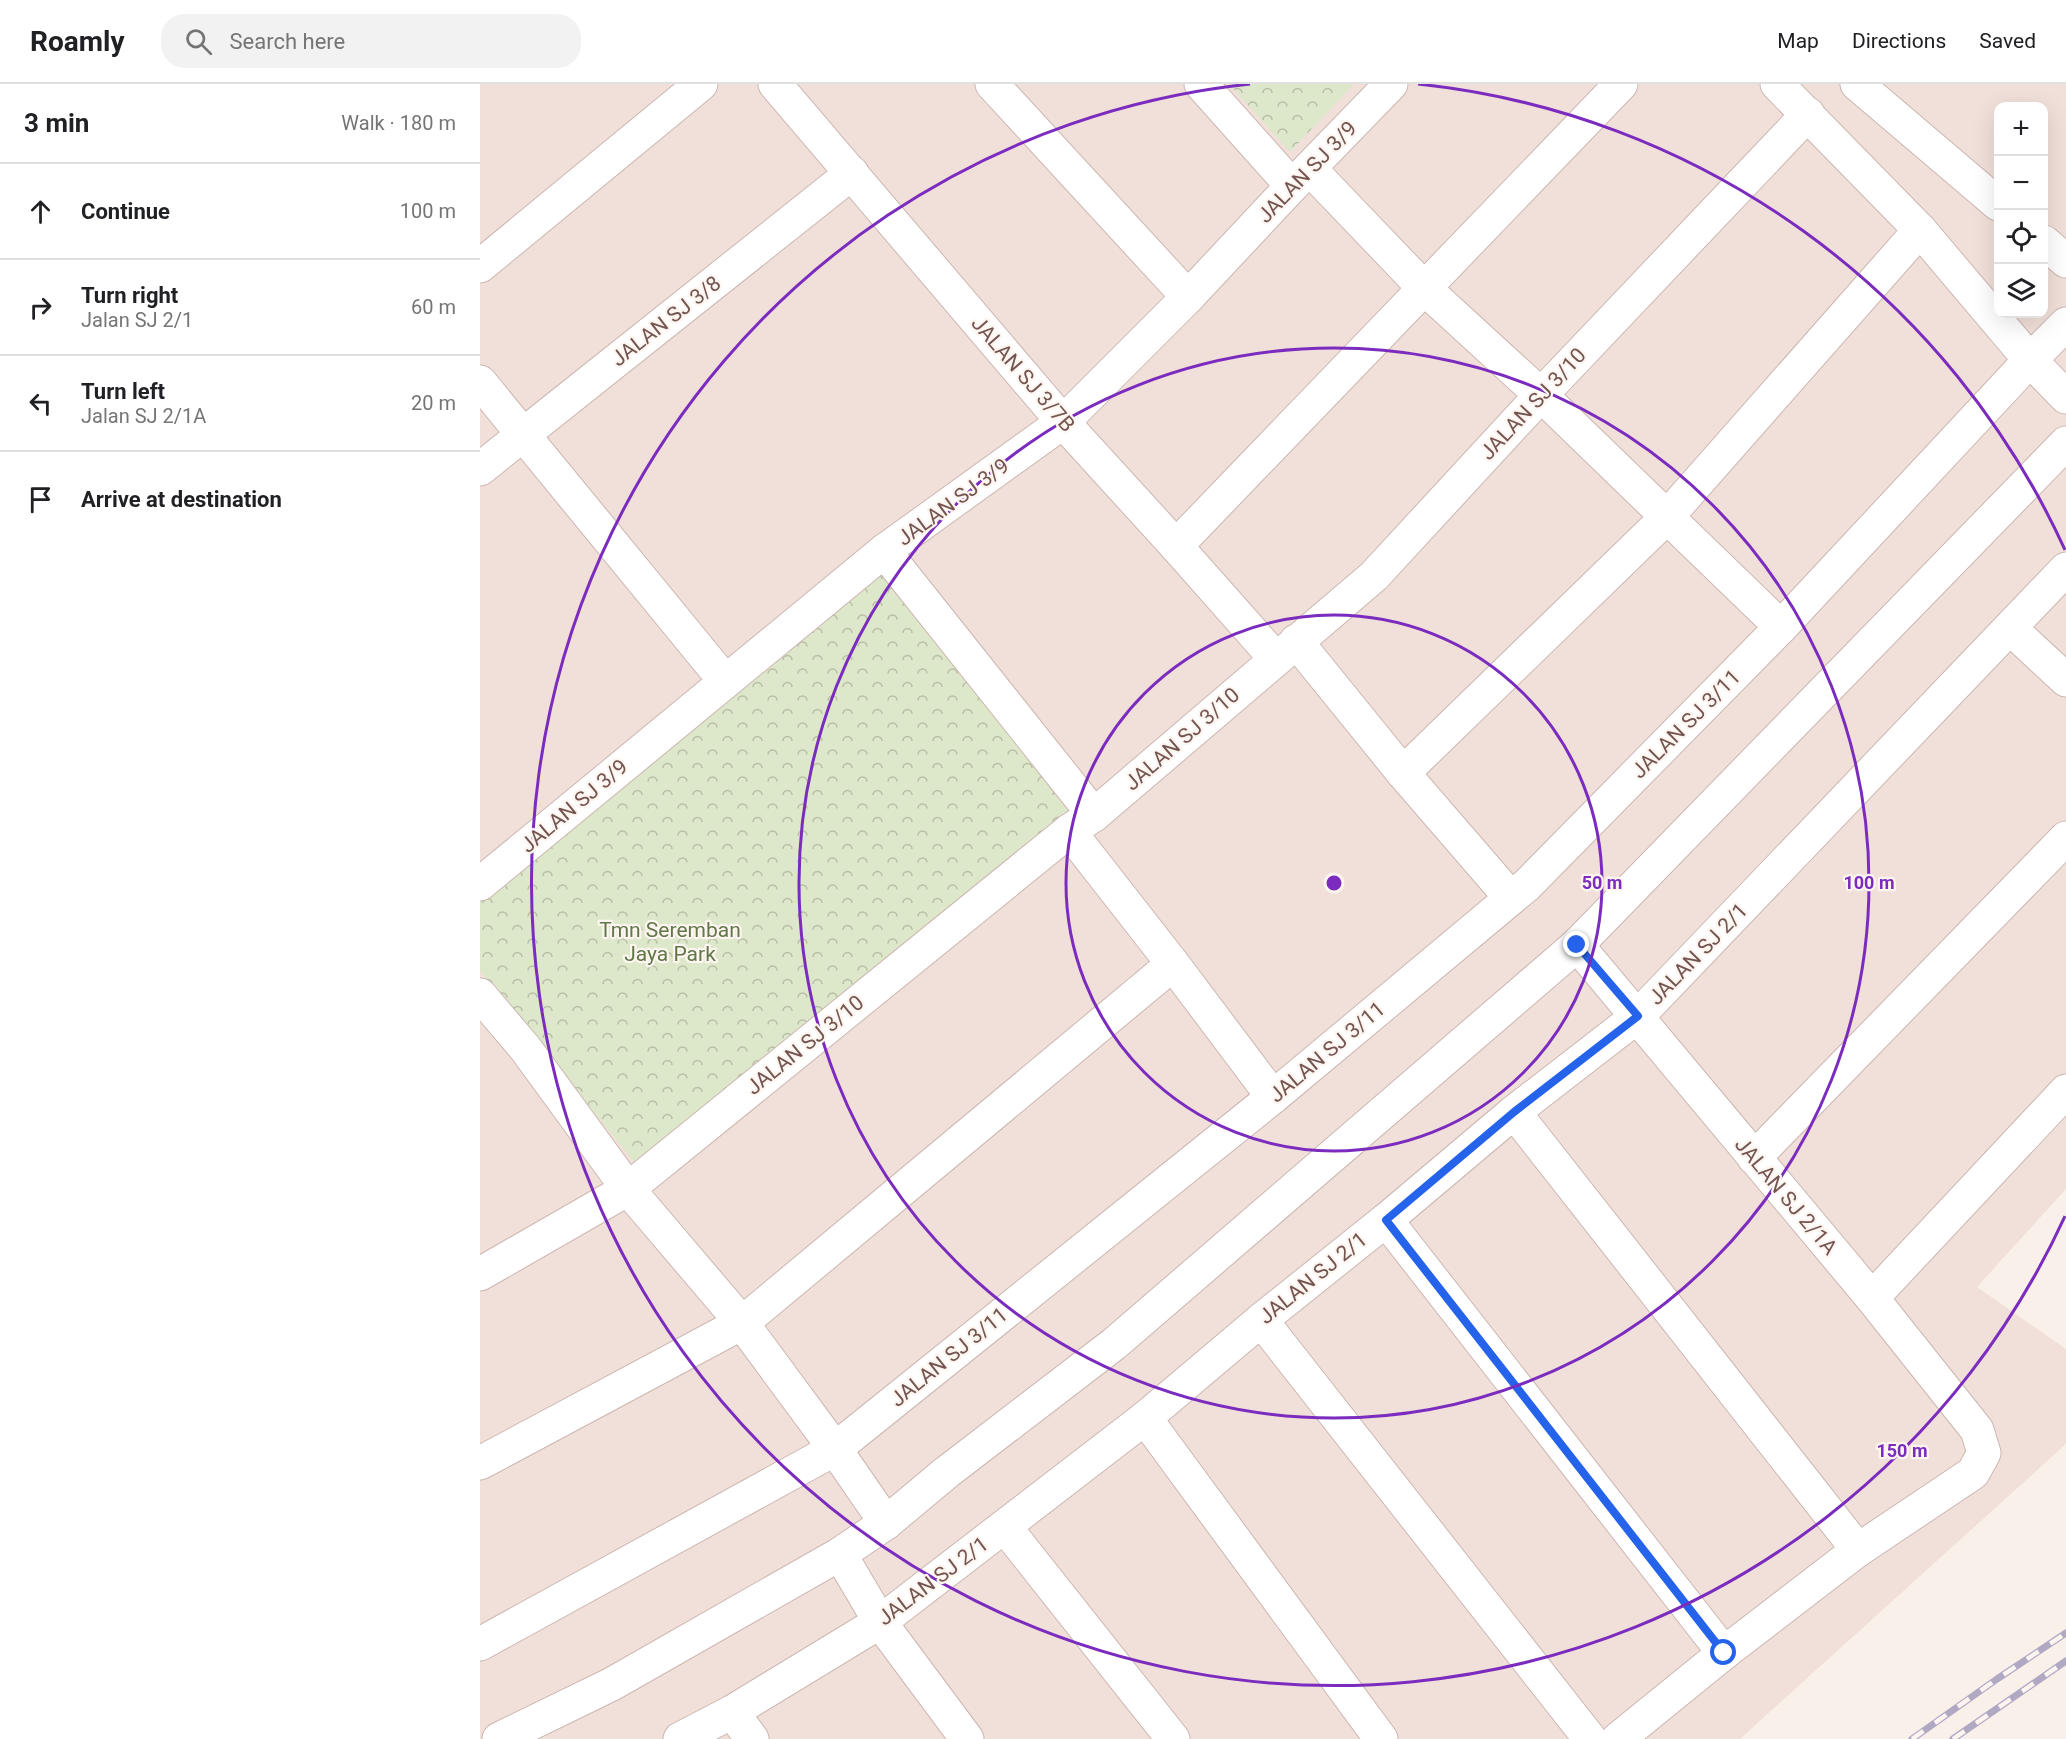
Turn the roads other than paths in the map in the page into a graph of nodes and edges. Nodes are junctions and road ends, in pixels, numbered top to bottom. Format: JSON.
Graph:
{"nodes":[{"id":1,"x":701,"y":84,"type":"edge"},
{"id":2,"x":775,"y":84,"type":"edge"},
{"id":3,"x":992,"y":84,"type":"edge"},
{"id":4,"x":1201,"y":84,"type":"edge"},
{"id":5,"x":1391,"y":84,"type":"edge"},
{"id":6,"x":1621,"y":84,"type":"edge"},
{"id":7,"x":1777,"y":84,"type":"edge"},
{"id":8,"x":1857,"y":84,"type":"edge"},
{"id":9,"x":1808,"y":114,"type":"junction"},
{"id":10,"x":852,"y":173,"type":"junction"},
{"id":11,"x":1301,"y":177,"type":"junction"},
{"id":12,"x":1994,"y":201,"type":"edge"},
{"id":13,"x":1920,"y":230,"type":"junction"},
{"id":14,"x":2048,"y":246,"type":"edge"},
{"id":15,"x":2066,"y":261,"type":"edge"},
{"id":16,"x":480,"y":266,"type":"edge"},
{"id":17,"x":1424,"y":288,"type":"junction"},
{"id":18,"x":1188,"y":297,"type":"junction"},
{"id":19,"x":2066,"y":324,"type":"edge"},
{"id":20,"x":2030,"y":360,"type":"junction"},
{"id":21,"x":480,"y":382,"type":"edge"},
{"id":22,"x":1541,"y":395,"type":"junction"},
{"id":23,"x":2066,"y":397,"type":"edge"},
{"id":24,"x":1063,"y":422,"type":"junction"},
{"id":25,"x":522,"y":434,"type":"junction"},
{"id":26,"x":2066,"y":443,"type":"edge"},
{"id":27,"x":480,"y":469,"type":"edge"},
{"id":28,"x":1667,"y":517,"type":"junction"},
{"id":29,"x":1176,"y":546,"type":"junction"},
{"id":30,"x":884,"y":551,"type":"junction"},
{"id":31,"x":2066,"y":569,"type":"edge"},
{"id":32,"x":1782,"y":627,"type":"junction"},
{"id":33,"x":2010,"y":628,"type":"junction"},
{"id":34,"x":1286,"y":650,"type":"junction"},
{"id":35,"x":2066,"y":680,"type":"edge"},
{"id":36,"x":725,"y":681,"type":"junction"},
{"id":37,"x":1403,"y":773,"type":"junction"},
{"id":38,"x":1082,"y":823,"type":"junction"},
{"id":39,"x":2066,"y":838,"type":"edge"},
{"id":40,"x":480,"y":884,"type":"edge"},
{"id":41,"x":1511,"y":898,"type":"junction"},
{"id":42,"x":1577,"y":945,"type":"junction"},
{"id":43,"x":1173,"y":964,"type":"junction"},
{"id":44,"x":480,"y":995,"type":"edge"},
{"id":45,"x":1638,"y":1016,"type":"junction"},
{"id":46,"x":2066,"y":1090,"type":"edge"},
{"id":47,"x":1272,"y":1097,"type":"junction"},
{"id":48,"x":1514,"y":1112,"type":"junction"},
{"id":49,"x":1755,"y":1158,"type":"junction"},
{"id":50,"x":628,"y":1189,"type":"junction"},
{"id":51,"x":1386,"y":1220,"type":"junction"},
{"id":52,"x":480,"y":1274,"type":"edge"},
{"id":53,"x":1872,"y":1298,"type":"junction"},
{"id":54,"x":1261,"y":1320,"type":"junction"},
{"id":55,"x":742,"y":1323,"type":"junction"},
{"id":56,"x":1145,"y":1418,"type":"junction"},
{"id":57,"x":835,"y":1449,"type":"junction"},
{"id":58,"x":480,"y":1463,"type":"edge"},
{"id":59,"x":886,"y":1523,"type":"junction"},
{"id":60,"x":1005,"y":1527,"type":"junction"},
{"id":61,"x":1858,"y":1550,"type":"junction"},
{"id":62,"x":840,"y":1554,"type":"junction"},
{"id":63,"x":880,"y":1622,"type":"junction"},
{"id":64,"x":480,"y":1644,"type":"edge"},
{"id":65,"x":1724,"y":1653,"type":"junction"},
{"id":66,"x":732,"y":1712,"type":"junction"},
{"id":67,"x":499,"y":1739,"type":"edge"},
{"id":68,"x":680,"y":1739,"type":"edge"},
{"id":69,"x":752,"y":1739,"type":"edge"},
{"id":70,"x":967,"y":1739,"type":"edge"},
{"id":71,"x":1173,"y":1739,"type":"edge"},
{"id":72,"x":1381,"y":1739,"type":"edge"},
{"id":73,"x":1590,"y":1739,"type":"edge"},
{"id":74,"x":1618,"y":1739,"type":"edge"}],
"edges":[{"from":1,"to":16,"type":"street"},
{"from":2,"to":10,"type":"street","name":"JALAN SJ 3/7B"},
{"from":3,"to":18,"type":"street"},
{"from":4,"to":11,"type":"street"},
{"from":5,"to":11,"type":"street","name":"JALAN SJ 3/9"},
{"from":6,"to":17,"type":"street"},
{"from":7,"to":9,"type":"street"},
{"from":8,"to":12,"type":"street"},
{"from":9,"to":13,"type":"street"},
{"from":9,"to":22,"type":"street","name":"JALAN SJ 3/10"},
{"from":10,"to":24,"type":"street","name":"JALAN SJ 3/7B"},
{"from":10,"to":25,"type":"street","name":"JALAN SJ 3/8"},
{"from":11,"to":17,"type":"street"},
{"from":11,"to":18,"type":"street","name":"JALAN SJ 3/9"},
{"from":13,"to":20,"type":"street"},
{"from":13,"to":28,"type":"street"},
{"from":14,"to":15,"type":"street"},
{"from":17,"to":22,"type":"street"},
{"from":17,"to":29,"type":"street"},
{"from":18,"to":24,"type":"street","name":"JALAN SJ 3/9"},
{"from":19,"to":20,"type":"street","name":"JALAN SJ 3/11"},
{"from":20,"to":23,"type":"street"},
{"from":20,"to":32,"type":"street","name":"JALAN SJ 3/11"},
{"from":21,"to":25,"type":"street"},
{"from":22,"to":28,"type":"street"},
{"from":22,"to":34,"type":"street","name":"JALAN SJ 3/10"},
{"from":24,"to":29,"type":"street","name":"JALAN SJ 3/7B"},
{"from":24,"to":30,"type":"street","name":"JALAN SJ 3/9"},
{"from":25,"to":27,"type":"street","name":"JALAN SJ 3/8"},
{"from":25,"to":36,"type":"street"},
{"from":26,"to":42,"type":"street"},
{"from":28,"to":32,"type":"street"},
{"from":28,"to":37,"type":"street"},
{"from":29,"to":34,"type":"street","name":"JALAN SJ 3/7B"},
{"from":30,"to":36,"type":"street","name":"JALAN SJ 3/9"},
{"from":30,"to":38,"type":"street"},
{"from":31,"to":33,"type":"street","name":"JALAN SJ 2/1"},
{"from":32,"to":41,"type":"street","name":"JALAN SJ 3/11"},
{"from":33,"to":35,"type":"street"},
{"from":33,"to":45,"type":"street","name":"JALAN SJ 2/1"},
{"from":34,"to":37,"type":"street","name":"JALAN SJ 3/7B"},
{"from":34,"to":38,"type":"street","name":"JALAN SJ 3/10"},
{"from":36,"to":40,"type":"street","name":"JALAN SJ 3/9"},
{"from":37,"to":41,"type":"street","name":"JALAN SJ 3/7B"},
{"from":38,"to":43,"type":"street"},
{"from":38,"to":50,"type":"street","name":"JALAN SJ 3/10"},
{"from":39,"to":49,"type":"street"},
{"from":41,"to":47,"type":"street","name":"JALAN SJ 3/11"},
{"from":42,"to":45,"type":"street","name":"JALAN SJ 2/1A"},
{"from":42,"to":59,"type":"street"},
{"from":43,"to":47,"type":"street"},
{"from":43,"to":55,"type":"street"},
{"from":44,"to":50,"type":"street"},
{"from":45,"to":48,"type":"street","name":"JALAN SJ 2/1"},
{"from":45,"to":49,"type":"street","name":"JALAN SJ 2/1A"},
{"from":46,"to":53,"type":"street"},
{"from":47,"to":57,"type":"street","name":"JALAN SJ 3/11"},
{"from":48,"to":51,"type":"street","name":"JALAN SJ 2/1"},
{"from":48,"to":61,"type":"street"},
{"from":49,"to":53,"type":"street","name":"JALAN SJ 2/1A"},
{"from":50,"to":52,"type":"street","name":"JALAN SJ 3/10"},
{"from":50,"to":55,"type":"street"},
{"from":51,"to":54,"type":"street","name":"JALAN SJ 2/1"},
{"from":51,"to":65,"type":"street"},
{"from":53,"to":61,"type":"street","name":"JALAN SJ 2/1A"},
{"from":54,"to":56,"type":"street","name":"JALAN SJ 2/1"},
{"from":54,"to":73,"type":"street"},
{"from":55,"to":57,"type":"street"},
{"from":55,"to":58,"type":"street"},
{"from":56,"to":60,"type":"street","name":"JALAN SJ 2/1"},
{"from":56,"to":72,"type":"street"},
{"from":57,"to":59,"type":"street"},
{"from":57,"to":64,"type":"street","name":"JALAN SJ 3/11"},
{"from":59,"to":62,"type":"street"},
{"from":60,"to":63,"type":"street","name":"JALAN SJ 2/1"},
{"from":60,"to":71,"type":"street"},
{"from":61,"to":65,"type":"street"},
{"from":62,"to":63,"type":"street"},
{"from":62,"to":67,"type":"street"},
{"from":63,"to":66,"type":"street","name":"JALAN SJ 2/1"},
{"from":63,"to":70,"type":"street"},
{"from":65,"to":74,"type":"street"},
{"from":66,"to":68,"type":"street","name":"JALAN SJ 2/1"},
{"from":66,"to":69,"type":"street"}]}
